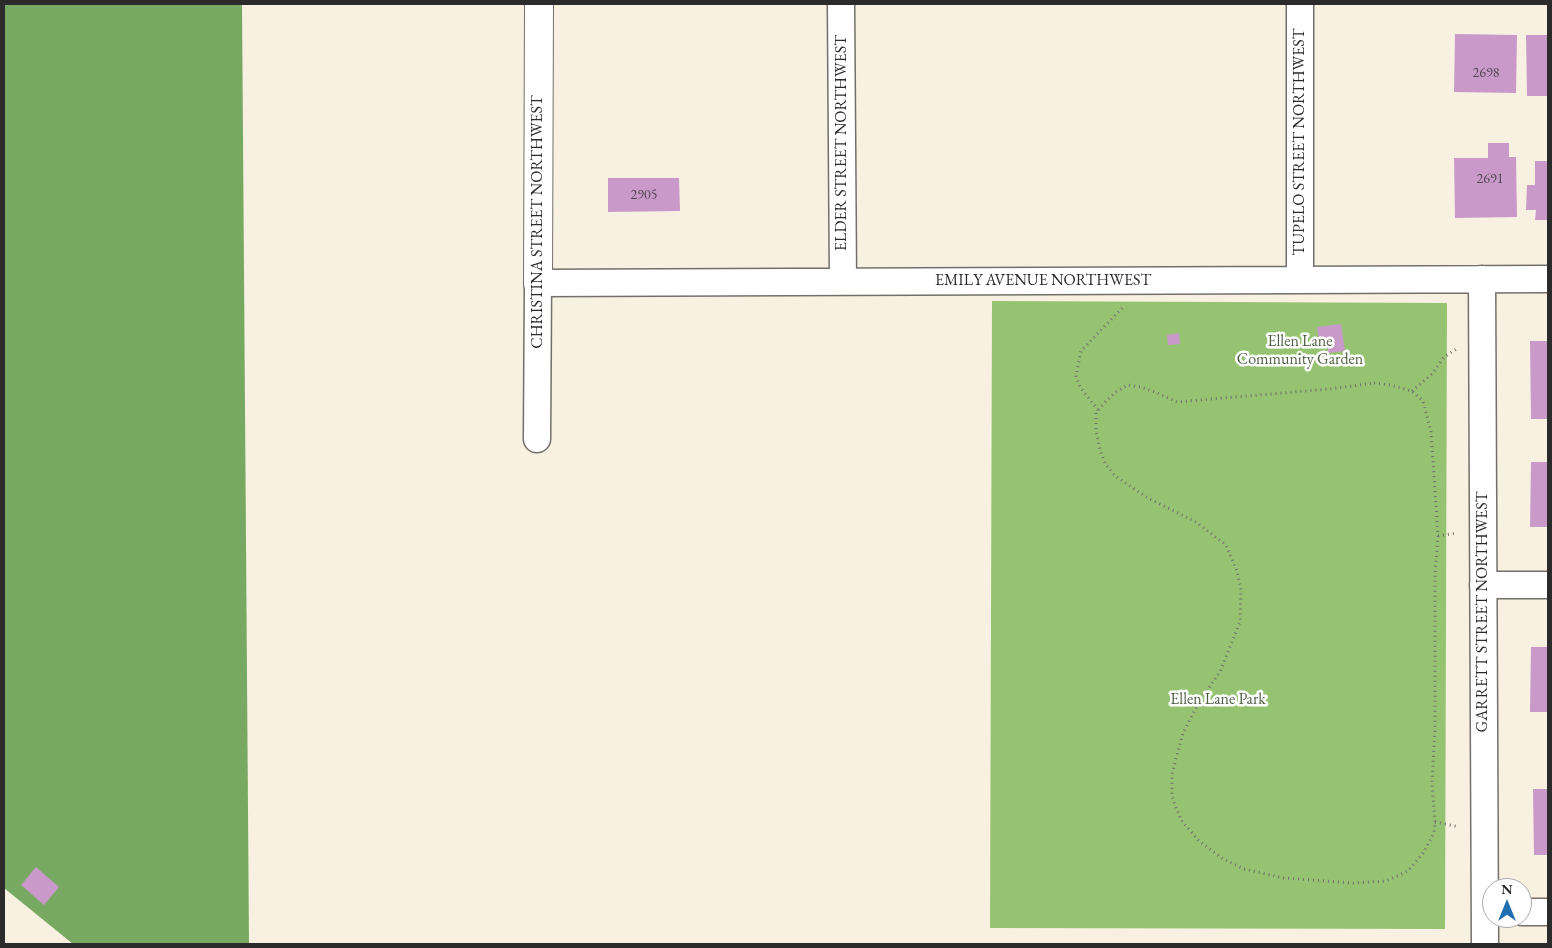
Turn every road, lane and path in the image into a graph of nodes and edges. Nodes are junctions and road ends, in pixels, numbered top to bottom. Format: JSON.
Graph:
{"nodes":[{"id":1,"x":539,"y":4,"type":"edge"},
{"id":2,"x":842,"y":4,"type":"edge"},
{"id":3,"x":1300,"y":4,"type":"edge"},
{"id":4,"x":1482,"y":279,"type":"junction"},
{"id":5,"x":1548,"y":279,"type":"edge"},
{"id":6,"x":1140,"y":280,"type":"junction"},
{"id":7,"x":1300,"y":280,"type":"junction"},
{"id":8,"x":843,"y":282,"type":"junction"},
{"id":9,"x":538,"y":283,"type":"junction"},
{"id":10,"x":1459,"y":347,"type":"dead end"},
{"id":11,"x":1412,"y":391,"type":"junction"},
{"id":12,"x":1098,"y":410,"type":"junction"},
{"id":13,"x":537,"y":440,"type":"dead end"},
{"id":14,"x":1483,"y":585,"type":"junction"},
{"id":15,"x":1548,"y":585,"type":"edge"},
{"id":16,"x":1487,"y":878,"type":"edge"},
{"id":17,"x":1532,"y":912,"type":"edge"},
{"id":18,"x":1548,"y":912,"type":"edge"},
{"id":19,"x":1486,"y":928,"type":"edge"},
{"id":20,"x":1485,"y":944,"type":"edge"}],
"edges":[{"from":1,"to":9,"type":"street","name":"CHRISTINA STREET NORTHWEST"},
{"from":2,"to":8,"type":"street","name":"ELDER STREET NORTHWEST"},
{"from":3,"to":7,"type":"street","name":"TUPELO STREET NORTHWEST"},
{"from":4,"to":5,"type":"street","name":"EMILY AVENUE NORTHWEST"},
{"from":4,"to":7,"type":"street","name":"EMILY AVENUE NORTHWEST"},
{"from":4,"to":14,"type":"street","name":"GARRETT STREET NORTHWEST"},
{"from":6,"to":7,"type":"street","name":"EMILY AVENUE NORTHWEST"},
{"from":6,"to":8,"type":"street","name":"EMILY AVENUE NORTHWEST"},
{"from":6,"to":12,"type":"path"},
{"from":8,"to":9,"type":"street","name":"EMILY AVENUE NORTHWEST"},
{"from":9,"to":13,"type":"street","name":"CHRISTINA STREET NORTHWEST"},
{"from":10,"to":11,"type":"path"},
{"from":11,"to":12,"type":"path"},
{"from":11,"to":12,"type":"path"},
{"from":14,"to":15,"type":"street"},
{"from":14,"to":16,"type":"street","name":"GARRETT STREET NORTHWEST"},
{"from":17,"to":18,"type":"street"},
{"from":19,"to":20,"type":"street","name":"GARRETT STREET NORTHWEST"}]}
